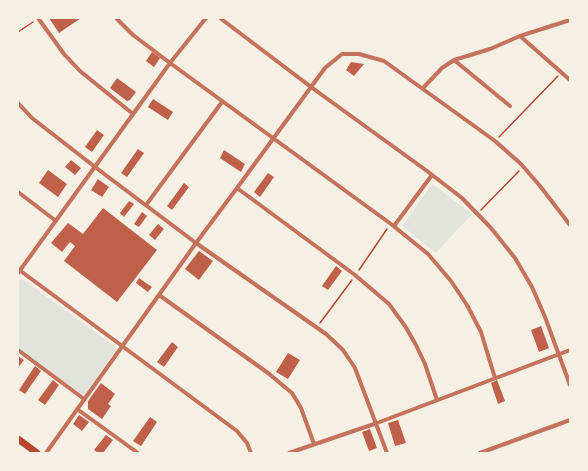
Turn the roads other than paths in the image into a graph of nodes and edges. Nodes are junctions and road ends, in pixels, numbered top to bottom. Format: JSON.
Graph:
{"nodes":[{"id":1,"x":38,"y":18,"type":"edge"},
{"id":2,"x":116,"y":18,"type":"edge"},
{"id":3,"x":206,"y":18,"type":"edge"},
{"id":4,"x":220,"y":18,"type":"edge"},
{"id":5,"x":570,"y":20,"type":"edge"},
{"id":6,"x":520,"y":36,"type":"junction"},
{"id":7,"x":454,"y":60,"type":"junction"},
{"id":8,"x":170,"y":63,"type":"junction"},
{"id":9,"x":570,"y":80,"type":"edge"},
{"id":10,"x":310,"y":87,"type":"junction"},
{"id":11,"x":423,"y":88,"type":"junction"},
{"id":12,"x":222,"y":102,"type":"junction"},
{"id":13,"x":18,"y":103,"type":"edge"},
{"id":14,"x":510,"y":106,"type":"dead end"},
{"id":15,"x":133,"y":114,"type":"junction"},
{"id":16,"x":274,"y":138,"type":"junction"},
{"id":17,"x":95,"y":167,"type":"junction"},
{"id":18,"x":432,"y":174,"type":"junction"},
{"id":19,"x":237,"y":188,"type":"junction"},
{"id":20,"x":18,"y":192,"type":"edge"},
{"id":21,"x":146,"y":205,"type":"junction"},
{"id":22,"x":570,"y":213,"type":"edge"},
{"id":23,"x":565,"y":217,"type":"junction"},
{"id":24,"x":56,"y":221,"type":"junction"},
{"id":25,"x":392,"y":225,"type":"junction"},
{"id":26,"x":570,"y":225,"type":"edge"},
{"id":27,"x":196,"y":243,"type":"junction"},
{"id":28,"x":19,"y":271,"type":"edge"},
{"id":29,"x":159,"y":295,"type":"junction"},
{"id":30,"x":122,"y":346,"type":"junction"},
{"id":31,"x":18,"y":350,"type":"edge"},
{"id":32,"x":570,"y":350,"type":"edge"},
{"id":33,"x":559,"y":354,"type":"junction"},
{"id":34,"x":495,"y":378,"type":"junction"},
{"id":35,"x":570,"y":386,"type":"edge"},
{"id":36,"x":84,"y":399,"type":"junction"},
{"id":37,"x":437,"y":400,"type":"junction"},
{"id":38,"x":77,"y":409,"type":"junction"},
{"id":39,"x":570,"y":420,"type":"edge"},
{"id":40,"x":377,"y":423,"type":"junction"},
{"id":41,"x":18,"y":439,"type":"edge"},
{"id":42,"x":314,"y":444,"type":"junction"},
{"id":43,"x":37,"y":453,"type":"edge"},
{"id":44,"x":46,"y":453,"type":"edge"},
{"id":45,"x":138,"y":453,"type":"edge"},
{"id":46,"x":251,"y":453,"type":"edge"},
{"id":47,"x":289,"y":453,"type":"edge"},
{"id":48,"x":387,"y":453,"type":"edge"},
{"id":49,"x":480,"y":453,"type":"edge"}],
"edges":[{"from":1,"to":15,"type":"street"},
{"from":2,"to":8,"type":"street"},
{"from":3,"to":8,"type":"street"},
{"from":4,"to":10,"type":"street"},
{"from":5,"to":6,"type":"street"},
{"from":6,"to":7,"type":"street"},
{"from":6,"to":9,"type":"street"},
{"from":7,"to":11,"type":"street"},
{"from":7,"to":14,"type":"street"},
{"from":8,"to":12,"type":"street"},
{"from":8,"to":15,"type":"street"},
{"from":10,"to":11,"type":"street"},
{"from":10,"to":16,"type":"street"},
{"from":10,"to":18,"type":"street"},
{"from":11,"to":23,"type":"street"},
{"from":12,"to":16,"type":"street"},
{"from":12,"to":21,"type":"street"},
{"from":13,"to":17,"type":"street"},
{"from":15,"to":17,"type":"street"},
{"from":16,"to":19,"type":"street"},
{"from":16,"to":25,"type":"street"},
{"from":17,"to":21,"type":"street"},
{"from":17,"to":24,"type":"street"},
{"from":18,"to":25,"type":"street"},
{"from":18,"to":33,"type":"street"},
{"from":19,"to":27,"type":"street"},
{"from":19,"to":37,"type":"street"},
{"from":20,"to":24,"type":"street"},
{"from":21,"to":27,"type":"street"},
{"from":22,"to":23,"type":"street"},
{"from":23,"to":26,"type":"street"},
{"from":24,"to":28,"type":"street"},
{"from":25,"to":34,"type":"street"},
{"from":27,"to":29,"type":"street"},
{"from":27,"to":40,"type":"street"},
{"from":28,"to":30,"type":"street"},
{"from":29,"to":30,"type":"street"},
{"from":29,"to":42,"type":"street"},
{"from":30,"to":36,"type":"street"},
{"from":30,"to":46,"type":"street"},
{"from":31,"to":36,"type":"street"},
{"from":32,"to":33,"type":"street"},
{"from":33,"to":34,"type":"street"},
{"from":33,"to":35,"type":"street"},
{"from":34,"to":37,"type":"street"},
{"from":36,"to":38,"type":"street"},
{"from":37,"to":40,"type":"street"},
{"from":38,"to":44,"type":"street"},
{"from":38,"to":45,"type":"street"},
{"from":39,"to":49,"type":"street"},
{"from":40,"to":42,"type":"street"},
{"from":40,"to":48,"type":"street"},
{"from":41,"to":43,"type":"main road"},
{"from":42,"to":47,"type":"street"}]}
